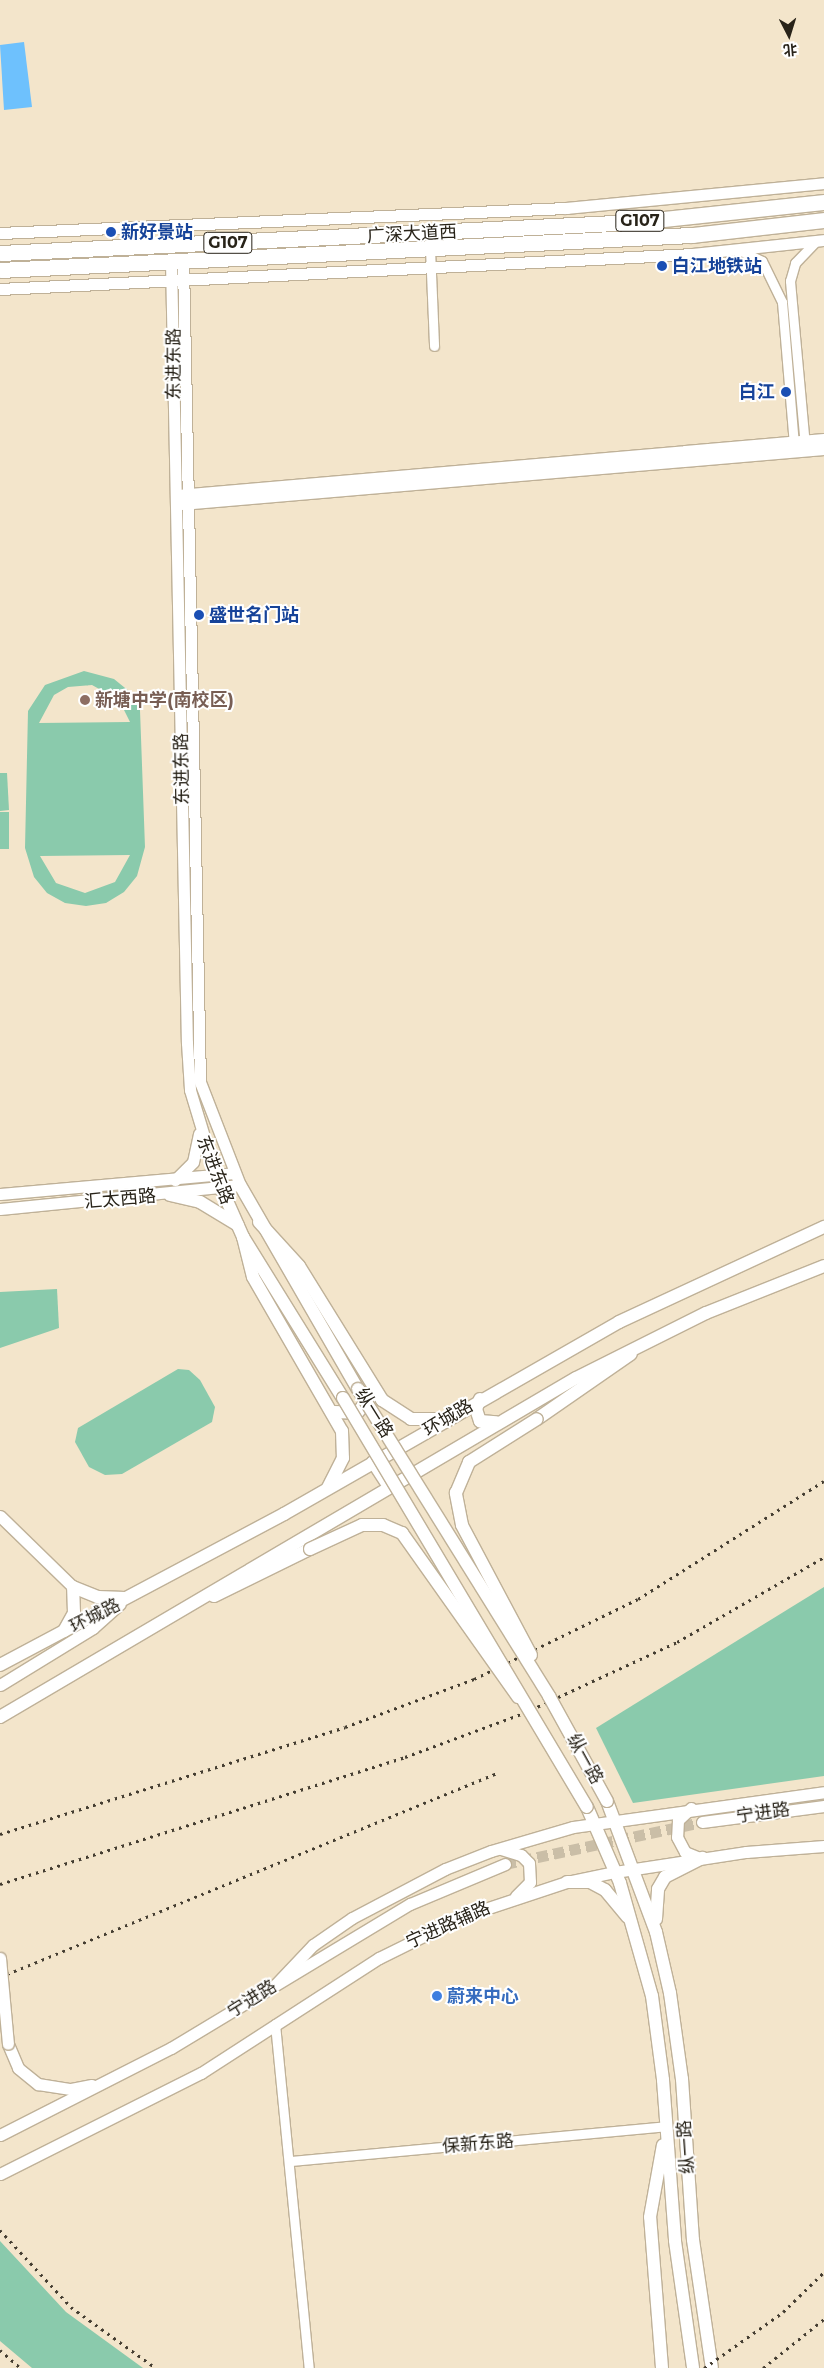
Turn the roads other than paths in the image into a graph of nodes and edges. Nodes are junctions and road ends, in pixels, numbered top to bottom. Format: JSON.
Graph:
{"nodes":[{"id":1,"x":824,"y":183,"type":"edge"},
{"id":2,"x":824,"y":202,"type":"edge"},
{"id":3,"x":455,"y":213,"type":"junction"},
{"id":4,"x":824,"y":220,"type":"edge"},
{"id":5,"x":456,"y":232,"type":"junction"},
{"id":6,"x":0,"y":233,"type":"edge"},
{"id":7,"x":820,"y":241,"type":"edge"},
{"id":8,"x":430,"y":249,"type":"junction"},
{"id":9,"x":733,"y":250,"type":"junction"},
{"id":10,"x":0,"y":253,"type":"edge"},
{"id":11,"x":177,"y":262,"type":"junction"},
{"id":12,"x":431,"y":267,"type":"junction"},
{"id":13,"x":0,"y":270,"type":"edge"},
{"id":14,"x":179,"y":280,"type":"junction"},
{"id":15,"x":0,"y":290,"type":"edge"},
{"id":16,"x":434,"y":346,"type":"dead end"},
{"id":17,"x":824,"y":439,"type":"edge"},
{"id":18,"x":799,"y":446,"type":"junction"},
{"id":19,"x":824,"y":449,"type":"edge"},
{"id":20,"x":181,"y":499,"type":"junction"},
{"id":21,"x":199,"y":1130,"type":"junction"},
{"id":22,"x":234,"y":1173,"type":"junction"},
{"id":23,"x":216,"y":1176,"type":"junction"},
{"id":24,"x":174,"y":1180,"type":"junction"},
{"id":25,"x":240,"y":1185,"type":"junction"},
{"id":26,"x":221,"y":1188,"type":"junction"},
{"id":27,"x":0,"y":1194,"type":"edge"},
{"id":28,"x":170,"y":1195,"type":"junction"},
{"id":29,"x":0,"y":1209,"type":"edge"},
{"id":30,"x":260,"y":1222,"type":"junction"},
{"id":31,"x":824,"y":1227,"type":"edge"},
{"id":32,"x":240,"y":1231,"type":"junction"},
{"id":33,"x":824,"y":1266,"type":"edge"},
{"id":34,"x":648,"y":1340,"type":"junction"},
{"id":35,"x":374,"y":1388,"type":"junction"},
{"id":36,"x":480,"y":1399,"type":"junction"},
{"id":37,"x":334,"y":1412,"type":"junction"},
{"id":38,"x":451,"y":1417,"type":"junction"},
{"id":39,"x":496,"y":1422,"type":"junction"},
{"id":40,"x":373,"y":1462,"type":"junction"},
{"id":41,"x":388,"y":1485,"type":"junction"},
{"id":42,"x":327,"y":1488,"type":"junction"},
{"id":43,"x":0,"y":1516,"type":"edge"},
{"id":44,"x":74,"y":1587,"type":"junction"},
{"id":45,"x":135,"y":1596,"type":"junction"},
{"id":46,"x":122,"y":1602,"type":"junction"},
{"id":47,"x":183,"y":1608,"type":"junction"},
{"id":48,"x":64,"y":1632,"type":"junction"},
{"id":49,"x":0,"y":1665,"type":"edge"},
{"id":50,"x":0,"y":1685,"type":"edge"},
{"id":51,"x":549,"y":1696,"type":"junction"},
{"id":52,"x":0,"y":1717,"type":"edge"},
{"id":53,"x":538,"y":1720,"type":"junction"},
{"id":54,"x":824,"y":1792,"type":"edge"},
{"id":55,"x":824,"y":1806,"type":"edge"},
{"id":56,"x":695,"y":1807,"type":"junction"},
{"id":57,"x":616,"y":1821,"type":"junction"},
{"id":58,"x":702,"y":1822,"type":"tunnel mouth"},
{"id":59,"x":594,"y":1824,"type":"junction"},
{"id":60,"x":824,"y":1846,"type":"edge"},
{"id":61,"x":498,"y":1849,"type":"junction"},
{"id":62,"x":702,"y":1858,"type":"junction"},
{"id":63,"x":505,"y":1864,"type":"tunnel mouth"},
{"id":64,"x":635,"y":1869,"type":"junction"},
{"id":65,"x":615,"y":1872,"type":"junction"},
{"id":66,"x":567,"y":1882,"type":"junction"},
{"id":67,"x":515,"y":1898,"type":"junction"},
{"id":68,"x":656,"y":1932,"type":"junction"},
{"id":69,"x":638,"y":1937,"type":"junction"},
{"id":70,"x":0,"y":1958,"type":"edge"},
{"id":71,"x":276,"y":1984,"type":"junction"},
{"id":72,"x":275,"y":2024,"type":"junction"},
{"id":73,"x":120,"y":2076,"type":"junction"},
{"id":74,"x":666,"y":2126,"type":"junction"},
{"id":75,"x":0,"y":2135,"type":"edge"},
{"id":76,"x":290,"y":2162,"type":"junction"},
{"id":77,"x":0,"y":2174,"type":"edge"},
{"id":78,"x":309,"y":2368,"type":"edge"},
{"id":79,"x":662,"y":2368,"type":"edge"},
{"id":80,"x":693,"y":2368,"type":"edge"},
{"id":81,"x":712,"y":2368,"type":"edge"}],
"edges":[{"from":1,"to":3,"type":"street"},
{"from":2,"to":5,"type":"highway","name":"广深大道西","number":"G107"},
{"from":3,"to":5,"type":"street"},
{"from":3,"to":6,"type":"street"},
{"from":4,"to":8,"type":"highway","name":"广深大道西","number":"G107"},
{"from":5,"to":10,"type":"highway","name":"广深大道西","number":"G107"},
{"from":7,"to":9,"type":"street"},
{"from":7,"to":18,"type":"street"},
{"from":8,"to":11,"type":"highway","name":"广深大道西","number":"G107"},
{"from":8,"to":12,"type":"street"},
{"from":9,"to":12,"type":"street"},
{"from":9,"to":18,"type":"street"},
{"from":11,"to":13,"type":"highway","name":"广深大道西","number":"G107"},
{"from":11,"to":14,"type":"street","name":"东进东路"},
{"from":12,"to":14,"type":"street"},
{"from":12,"to":16,"type":"street"},
{"from":14,"to":15,"type":"street"},
{"from":14,"to":20,"type":"street","name":"东进东路"},
{"from":17,"to":18,"type":"street"},
{"from":18,"to":19,"type":"street"},
{"from":18,"to":20,"type":"street"},
{"from":20,"to":21,"type":"street","name":"东进东路"},
{"from":20,"to":22,"type":"street","name":"东进东路"},
{"from":21,"to":23,"type":"street","name":"东进东路"},
{"from":21,"to":24,"type":"street"},
{"from":22,"to":23,"type":"street","name":"汇太西路"},
{"from":22,"to":25,"type":"street","name":"东进东路"},
{"from":23,"to":24,"type":"street","name":"汇太西路"},
{"from":23,"to":26,"type":"main road","name":"东进东路"},
{"from":24,"to":27,"type":"street","name":"汇太西路"},
{"from":25,"to":26,"type":"street","name":"汇太西路"},
{"from":25,"to":30,"type":"main road","name":"东进东路"},
{"from":26,"to":28,"type":"street","name":"汇太西路"},
{"from":26,"to":32,"type":"main road","name":"东进东路"},
{"from":28,"to":29,"type":"street","name":"汇太西路"},
{"from":28,"to":32,"type":"main road"},
{"from":30,"to":35,"type":"main road"},
{"from":30,"to":51,"type":"main road","name":"纵一路","bridge":true},
{"from":31,"to":36,"type":"main road","name":"环城路"},
{"from":32,"to":37,"type":"main road"},
{"from":32,"to":53,"type":"main road","name":"纵一路","bridge":true},
{"from":33,"to":34,"type":"main road"},
{"from":34,"to":39,"type":"main road","name":"环城路"},
{"from":34,"to":51,"type":"main road","bridge":true},
{"from":35,"to":37,"type":"main road"},
{"from":35,"to":38,"type":"main road"},
{"from":36,"to":38,"type":"main road","name":"环城路"},
{"from":36,"to":39,"type":"main road"},
{"from":37,"to":42,"type":"main road"},
{"from":38,"to":40,"type":"main road","name":"环城路"},
{"from":39,"to":41,"type":"main road","name":"环城路"},
{"from":40,"to":41,"type":"main road"},
{"from":40,"to":42,"type":"main road","name":"环城路"},
{"from":41,"to":47,"type":"main road","name":"环城路"},
{"from":42,"to":45,"type":"main road","name":"环城路"},
{"from":43,"to":44,"type":"street"},
{"from":44,"to":45,"type":"main road"},
{"from":44,"to":48,"type":"main road"},
{"from":45,"to":46,"type":"main road","name":"环城路"},
{"from":46,"to":48,"type":"main road","name":"环城路"},
{"from":46,"to":50,"type":"street"},
{"from":47,"to":52,"type":"main road","name":"环城路"},
{"from":47,"to":53,"type":"main road","bridge":true},
{"from":48,"to":49,"type":"main road","name":"环城路"},
{"from":51,"to":57,"type":"main road","name":"纵一路","bridge":true},
{"from":53,"to":59,"type":"main road","name":"纵一路","bridge":true},
{"from":54,"to":56,"type":"street"},
{"from":55,"to":58,"type":"street","name":"宁进路"},
{"from":56,"to":57,"type":"street"},
{"from":56,"to":62,"type":"street"},
{"from":57,"to":59,"type":"street"},
{"from":57,"to":64,"type":"main road","name":"纵一路"},
{"from":59,"to":61,"type":"street"},
{"from":59,"to":65,"type":"main road","name":"纵一路"},
{"from":60,"to":62,"type":"street","name":"宁进路辅路"},
{"from":61,"to":67,"type":"street"},
{"from":61,"to":71,"type":"street"},
{"from":62,"to":64,"type":"street","name":"宁进路辅路"},
{"from":62,"to":68,"type":"main road"},
{"from":63,"to":71,"type":"street","name":"宁进路"},
{"from":64,"to":65,"type":"street","name":"宁进路辅路"},
{"from":64,"to":68,"type":"main road","name":"纵一路"},
{"from":65,"to":66,"type":"street","name":"宁进路辅路"},
{"from":65,"to":69,"type":"main road","name":"纵一路"},
{"from":66,"to":67,"type":"street","name":"宁进路辅路"},
{"from":66,"to":69,"type":"main road"},
{"from":67,"to":72,"type":"street","name":"宁进路辅路"},
{"from":68,"to":81,"type":"main road","name":"纵一路"},
{"from":69,"to":74,"type":"main road","name":"纵一路"},
{"from":70,"to":73,"type":"street","bridge":true},
{"from":71,"to":73,"type":"street","name":"宁进路"},
{"from":72,"to":76,"type":"street"},
{"from":72,"to":77,"type":"street","name":"宁进路辅路"},
{"from":73,"to":75,"type":"street","name":"宁进路"},
{"from":74,"to":76,"type":"street","name":"保新东路"},
{"from":74,"to":79,"type":"main road"},
{"from":74,"to":80,"type":"main road","name":"纵一路"},
{"from":76,"to":78,"type":"street"}]}
